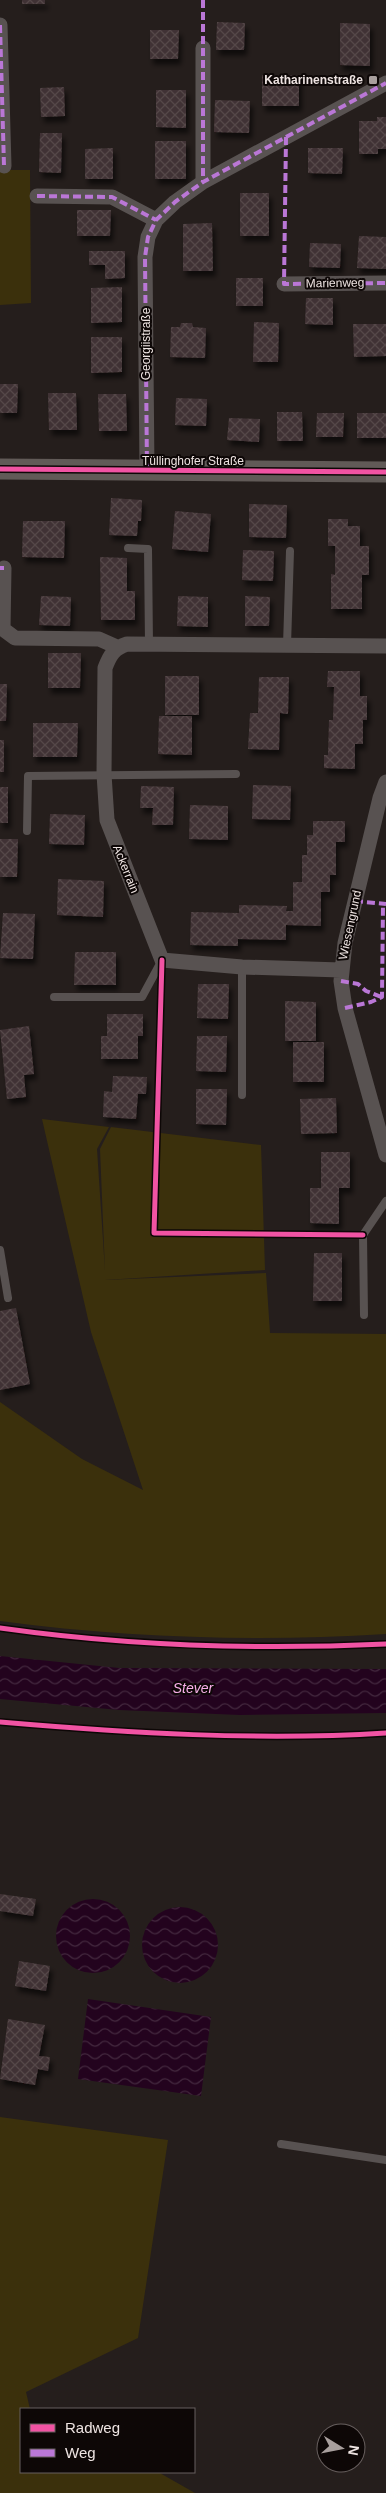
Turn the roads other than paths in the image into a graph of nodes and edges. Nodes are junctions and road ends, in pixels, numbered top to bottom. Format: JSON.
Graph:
{"nodes":[{"id":1,"x":0,"y":25,"type":"edge"},
{"id":2,"x":203,"y":48,"type":"dead end"},
{"id":3,"x":386,"y":83,"type":"edge"},
{"id":4,"x":4,"y":166,"type":"dead end"},
{"id":5,"x":203,"y":182,"type":"junction"},
{"id":6,"x":36,"y":196,"type":"dead end"},
{"id":7,"x":156,"y":220,"type":"junction"},
{"id":8,"x":386,"y":283,"type":"edge"},
{"id":9,"x":284,"y":284,"type":"dead end"},
{"id":10,"x":0,"y":469,"type":"edge"},
{"id":11,"x":147,"y":470,"type":"junction"},
{"id":12,"x":386,"y":472,"type":"edge"},
{"id":13,"x":128,"y":548,"type":"dead end"},
{"id":14,"x":290,"y":551,"type":"dead end"},
{"id":15,"x":4,"y":568,"type":"dead end"},
{"id":16,"x":149,"y":644,"type":"junction"},
{"id":17,"x":287,"y":645,"type":"junction"},
{"id":18,"x":386,"y":646,"type":"edge"},
{"id":19,"x":117,"y":647,"type":"junction"},
{"id":20,"x":104,"y":774,"type":"junction"},
{"id":21,"x":236,"y":774,"type":"dead end"},
{"id":22,"x":386,"y":782,"type":"edge"},
{"id":23,"x":27,"y":831,"type":"dead end"},
{"id":24,"x":162,"y":960,"type":"junction"},
{"id":25,"x":242,"y":967,"type":"junction"},
{"id":26,"x":341,"y":970,"type":"junction"},
{"id":27,"x":54,"y":997,"type":"dead end"},
{"id":28,"x":242,"y":1095,"type":"dead end"},
{"id":29,"x":386,"y":1155,"type":"edge"},
{"id":30,"x":386,"y":1201,"type":"edge"},
{"id":31,"x":0,"y":1250,"type":"edge"},
{"id":32,"x":8,"y":1298,"type":"dead end"},
{"id":33,"x":364,"y":1315,"type":"dead end"},
{"id":34,"x":281,"y":2144,"type":"dead end"},
{"id":35,"x":386,"y":2160,"type":"edge"}],
"edges":[{"from":1,"to":4,"type":"street"},
{"from":2,"to":5,"type":"street"},
{"from":3,"to":5,"type":"street","name":"Georgiistraße"},
{"from":5,"to":7,"type":"street","name":"Georgiistraße"},
{"from":6,"to":7,"type":"street"},
{"from":7,"to":11,"type":"street","name":"Georgiistraße"},
{"from":8,"to":9,"type":"street","name":"Marienweg"},
{"from":10,"to":11,"type":"main road","name":"Tüllinghofer Straße"},
{"from":11,"to":12,"type":"main road","name":"Tüllinghofer Straße"},
{"from":13,"to":16,"type":"lane"},
{"from":14,"to":17,"type":"lane"},
{"from":15,"to":19,"type":"street"},
{"from":16,"to":17,"type":"street"},
{"from":16,"to":19,"type":"street"},
{"from":17,"to":18,"type":"street"},
{"from":19,"to":20,"type":"street","name":"Ackerrain"},
{"from":20,"to":21,"type":"lane"},
{"from":20,"to":23,"type":"lane"},
{"from":20,"to":24,"type":"street","name":"Ackerrain"},
{"from":22,"to":26,"type":"street","name":"Wiesengrund"},
{"from":24,"to":25,"type":"street"},
{"from":24,"to":27,"type":"lane"},
{"from":25,"to":26,"type":"street"},
{"from":25,"to":28,"type":"lane"},
{"from":26,"to":29,"type":"street","name":"Wiesengrund"},
{"from":30,"to":33,"type":"lane"},
{"from":31,"to":32,"type":"lane"},
{"from":34,"to":35,"type":"lane"}]}
